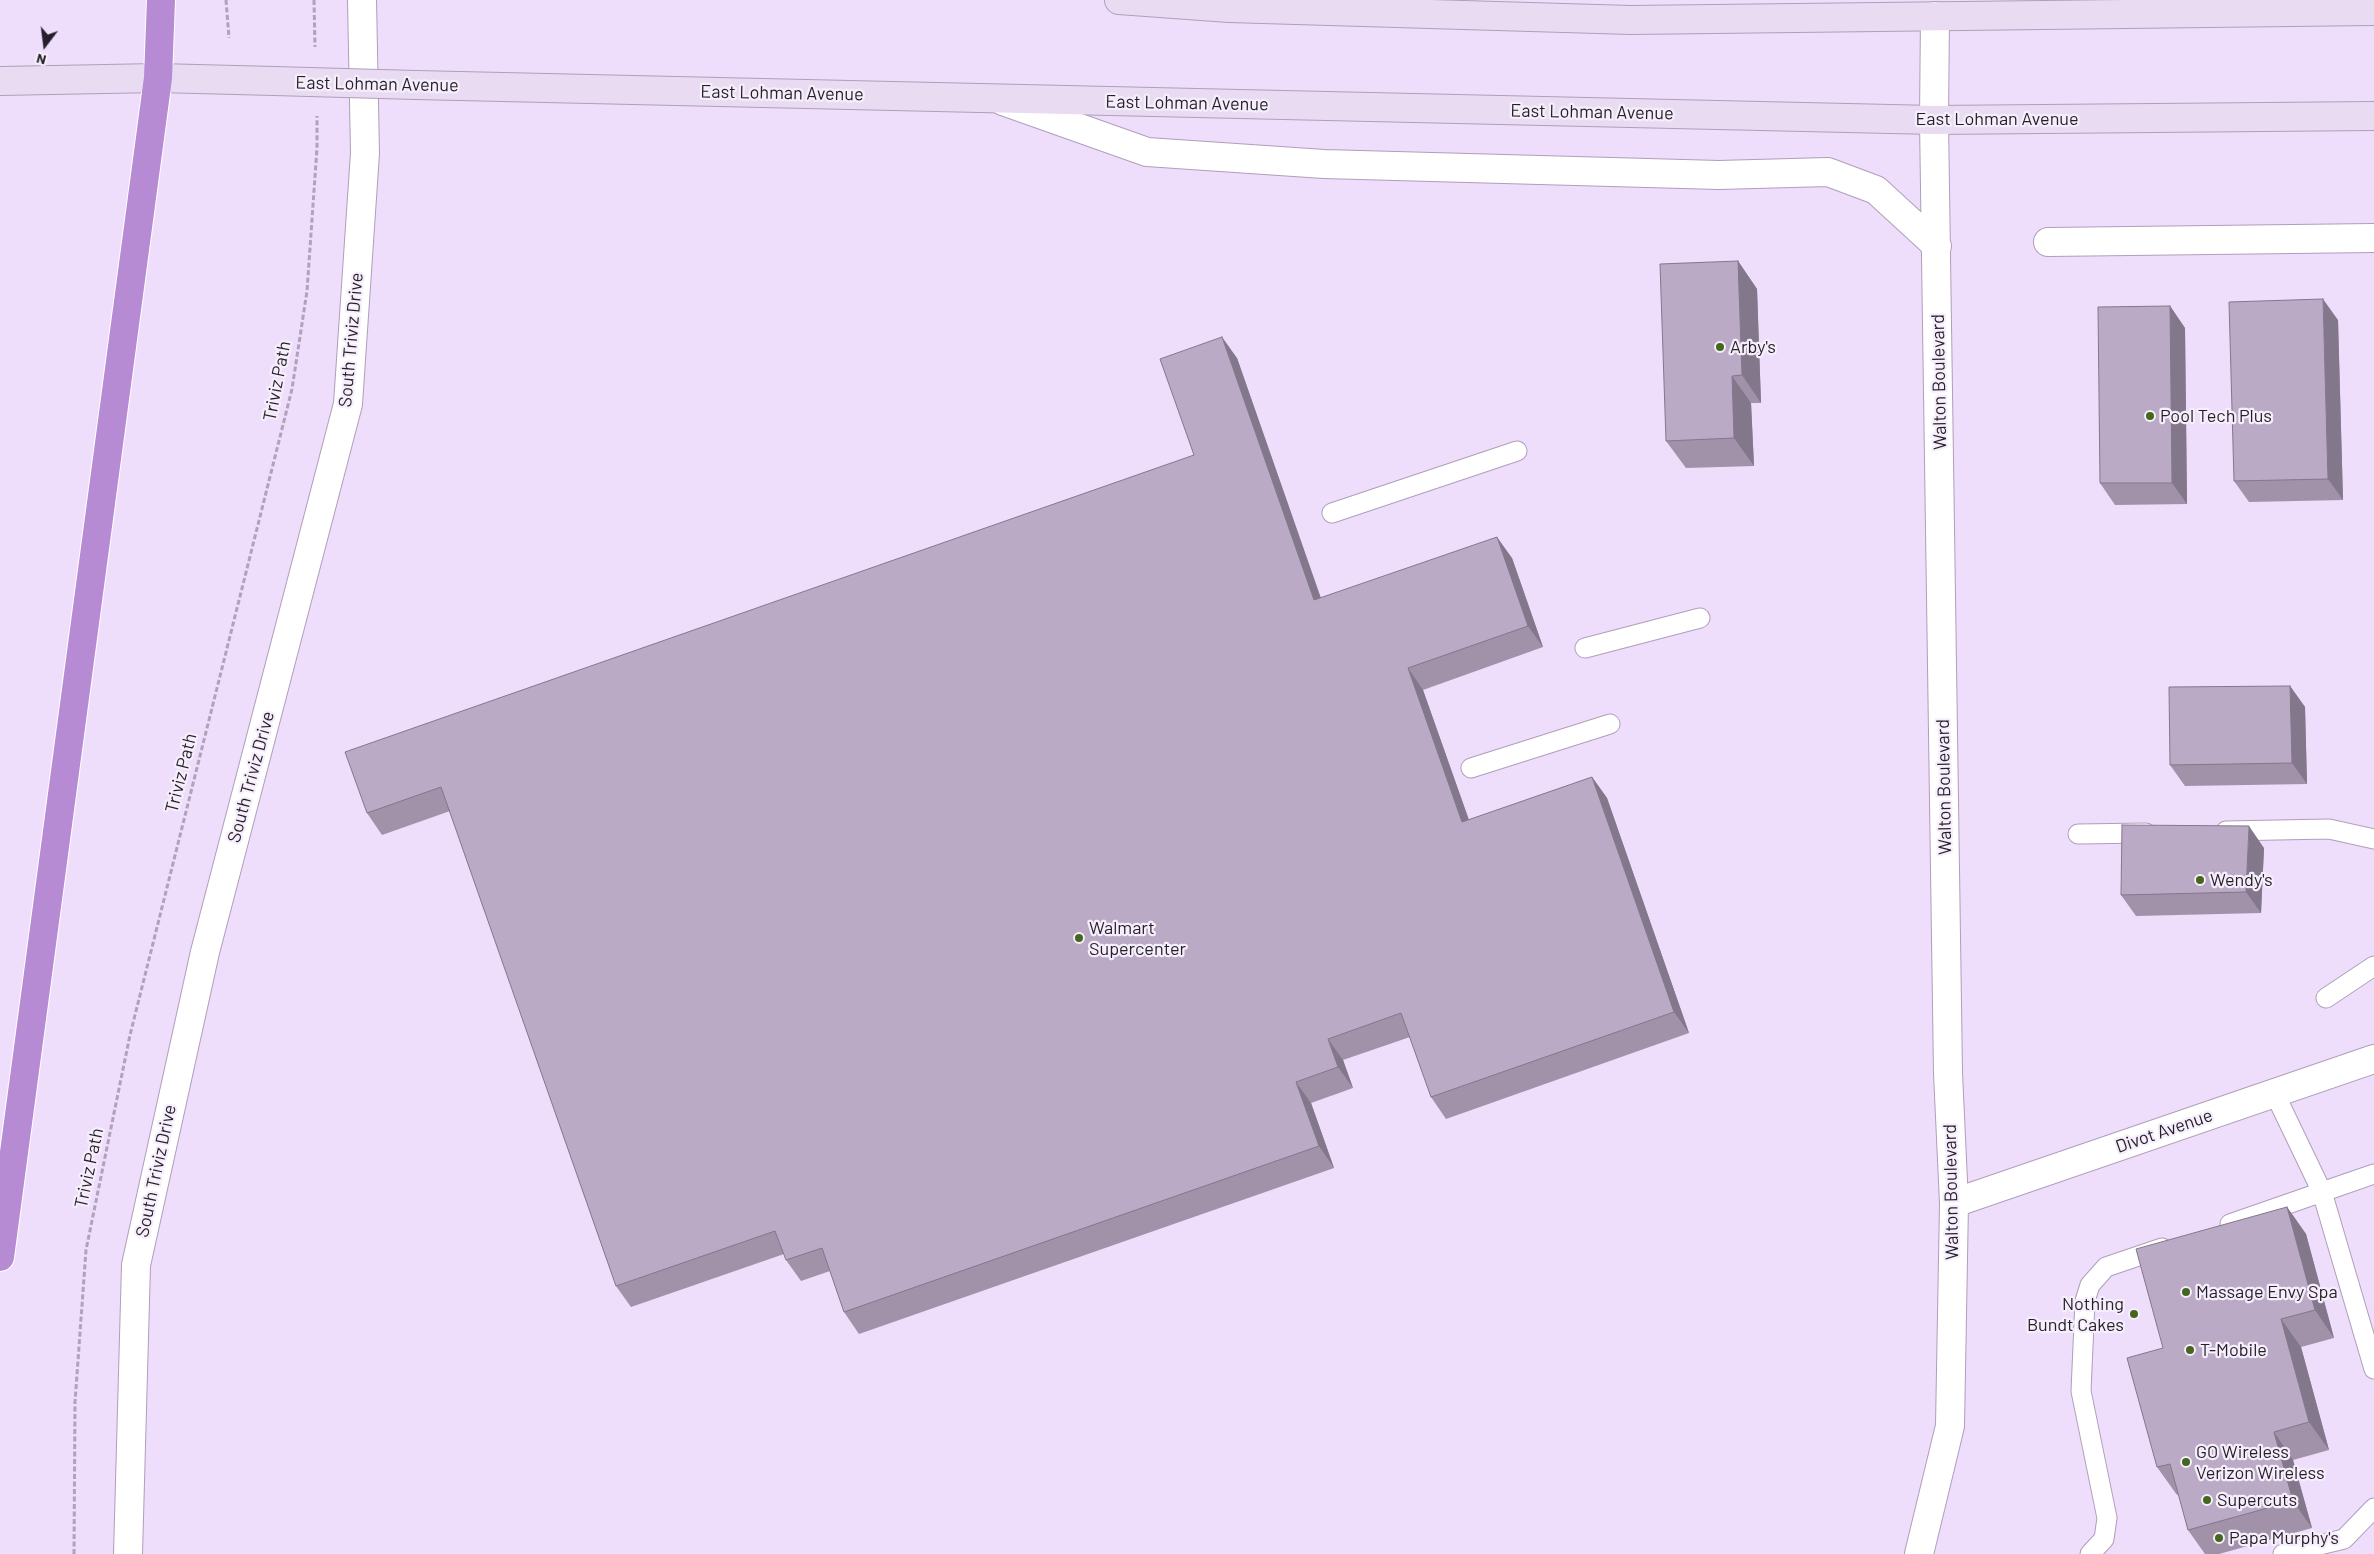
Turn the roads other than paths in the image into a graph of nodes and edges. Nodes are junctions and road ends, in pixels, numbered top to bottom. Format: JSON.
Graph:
{"nodes":[{"id":1,"x":161,"y":0,"type":"edge"},
{"id":2,"x":362,"y":0,"type":"edge"},
{"id":3,"x":1119,"y":0,"type":"edge"},
{"id":4,"x":2374,"y":11,"type":"edge"},
{"id":5,"x":1935,"y":16,"type":"junction"},
{"id":6,"x":158,"y":78,"type":"junction"},
{"id":7,"x":0,"y":82,"type":"edge"},
{"id":8,"x":997,"y":98,"type":"junction"},
{"id":9,"x":2374,"y":116,"type":"edge"},
{"id":10,"x":1934,"y":120,"type":"junction"},
{"id":11,"x":2374,"y":238,"type":"edge"},
{"id":12,"x":2048,"y":242,"type":"dead end"},
{"id":13,"x":1937,"y":246,"type":"junction"},
{"id":14,"x":1517,"y":451,"type":"dead end"},
{"id":15,"x":1332,"y":512,"type":"dead end"},
{"id":16,"x":1700,"y":618,"type":"dead end"},
{"id":17,"x":1585,"y":648,"type":"dead end"},
{"id":18,"x":1610,"y":724,"type":"dead end"},
{"id":19,"x":1471,"y":768,"type":"dead end"},
{"id":20,"x":2165,"y":832,"type":"edge"},
{"id":21,"x":2204,"y":832,"type":"edge"},
{"id":22,"x":2078,"y":834,"type":"dead end"},
{"id":23,"x":2374,"y":839,"type":"edge"},
{"id":24,"x":2374,"y":966,"type":"edge"},
{"id":25,"x":2326,"y":998,"type":"dead end"},
{"id":26,"x":2374,"y":1058,"type":"edge"},
{"id":27,"x":2274,"y":1092,"type":"junction"},
{"id":28,"x":2374,"y":1174,"type":"edge"},
{"id":29,"x":2322,"y":1192,"type":"junction"},
{"id":30,"x":1954,"y":1204,"type":"junction"},
{"id":31,"x":2209,"y":1232,"type":"edge"},
{"id":32,"x":2181,"y":1241,"type":"edge"},
{"id":33,"x":0,"y":1257,"type":"edge"},
{"id":34,"x":2374,"y":1369,"type":"edge"},
{"id":35,"x":2374,"y":1508,"type":"edge"},
{"id":36,"x":128,"y":1554,"type":"edge"},
{"id":37,"x":1919,"y":1554,"type":"edge"},
{"id":38,"x":2090,"y":1554,"type":"edge"},
{"id":39,"x":2283,"y":1554,"type":"edge"}],
"edges":[{"from":1,"to":6,"type":"highway"},
{"from":2,"to":36,"type":"street","name":"South Triviz Drive"},
{"from":3,"to":5,"type":"main road"},
{"from":4,"to":5,"type":"main road"},
{"from":5,"to":10,"type":"street","name":"Walton Boulevard"},
{"from":6,"to":7,"type":"main road","name":"East Lohman Avenue"},
{"from":6,"to":8,"type":"main road","name":"East Lohman Avenue","bridge":true},
{"from":6,"to":33,"type":"highway"},
{"from":8,"to":10,"type":"main road","name":"East Lohman Avenue"},
{"from":8,"to":13,"type":"street"},
{"from":9,"to":10,"type":"main road","name":"East Lohman Avenue"},
{"from":10,"to":13,"type":"street","name":"Walton Boulevard"},
{"from":11,"to":12,"type":"street"},
{"from":13,"to":30,"type":"street","name":"Walton Boulevard"},
{"from":14,"to":15,"type":"lane"},
{"from":16,"to":17,"type":"lane"},
{"from":18,"to":19,"type":"lane"},
{"from":20,"to":22,"type":"lane"},
{"from":21,"to":23,"type":"lane"},
{"from":24,"to":25,"type":"lane"},
{"from":26,"to":27,"type":"street","name":"Divot Avenue"},
{"from":27,"to":29,"type":"lane"},
{"from":27,"to":30,"type":"street","name":"Divot Avenue"},
{"from":28,"to":29,"type":"lane"},
{"from":29,"to":31,"type":"lane"},
{"from":29,"to":34,"type":"lane"},
{"from":30,"to":37,"type":"street","name":"Walton Boulevard"},
{"from":32,"to":38,"type":"lane"},
{"from":35,"to":39,"type":"lane"}]}
